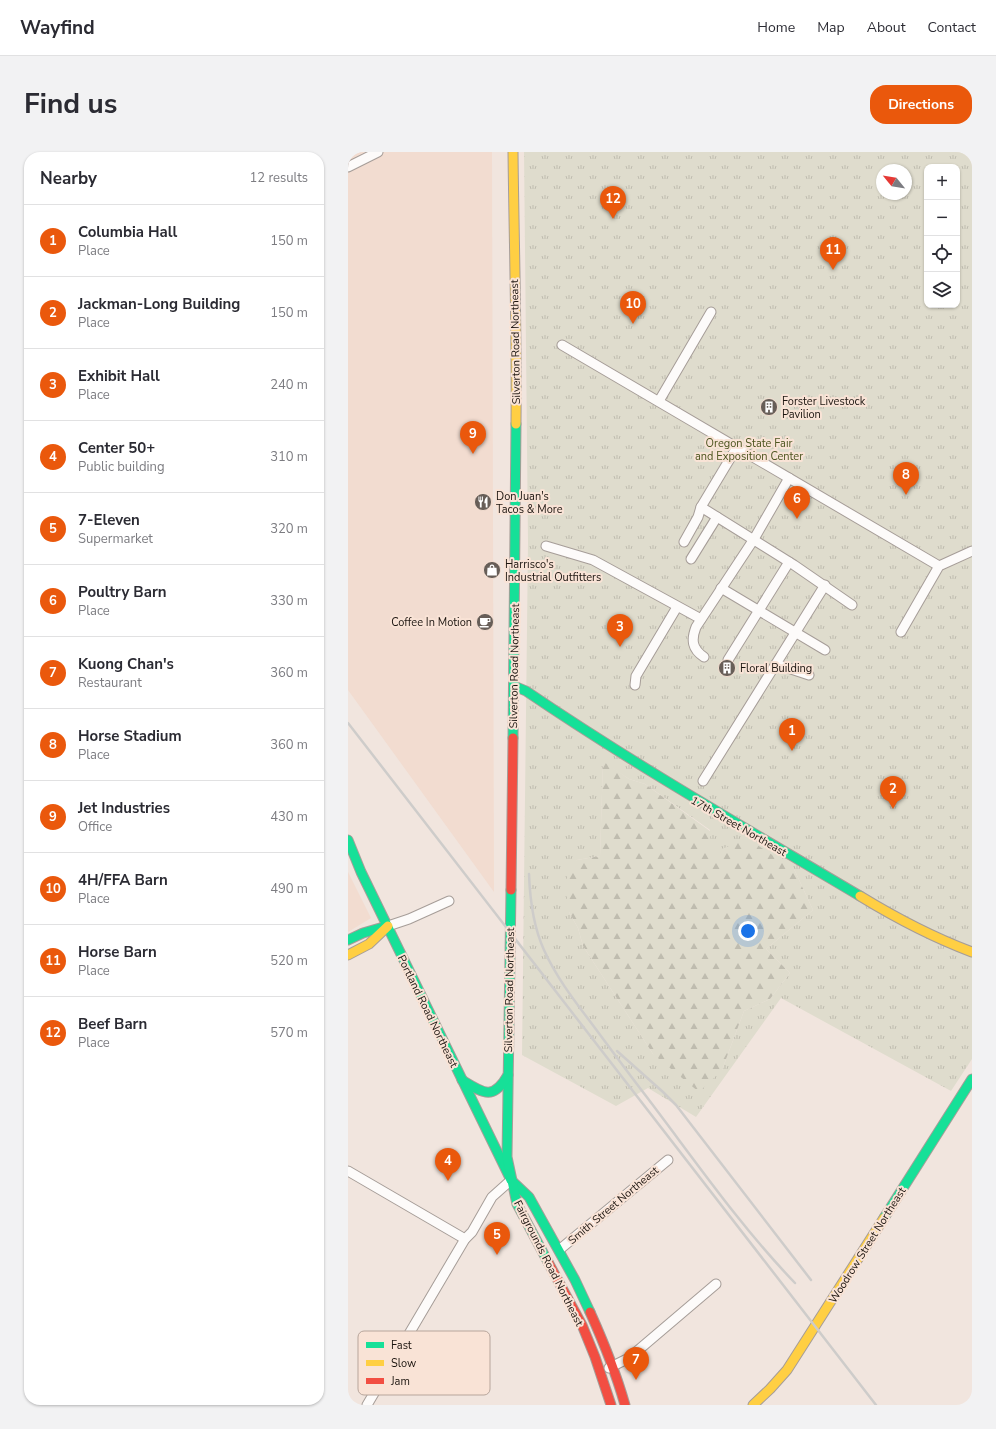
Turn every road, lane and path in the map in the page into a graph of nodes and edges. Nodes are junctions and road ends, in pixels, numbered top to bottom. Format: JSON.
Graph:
{"nodes":[{"id":1,"x":378,"y":152,"type":"edge"},
{"id":2,"x":514,"y":152,"type":"edge"},
{"id":3,"x":348,"y":166,"type":"edge"},
{"id":4,"x":711,"y":312,"type":"dead end"},
{"id":5,"x":562,"y":345,"type":"dead end"},
{"id":6,"x":658,"y":402,"type":"junction"},
{"id":7,"x":737,"y":448,"type":"junction"},
{"id":8,"x":789,"y":478,"type":"junction"},
{"id":9,"x":701,"y":507,"type":"junction"},
{"id":10,"x":717,"y":517,"type":"junction"},
{"id":11,"x":754,"y":539,"type":"junction"},
{"id":12,"x":684,"y":542,"type":"dead end"},
{"id":13,"x":546,"y":546,"type":"dead end"},
{"id":14,"x":972,"y":550,"type":"edge"},
{"id":15,"x":691,"y":559,"type":"dead end"},
{"id":16,"x":789,"y":562,"type":"junction"},
{"id":17,"x":939,"y":566,"type":"junction"},
{"id":18,"x":825,"y":585,"type":"junction"},
{"id":19,"x":721,"y":588,"type":"junction"},
{"id":20,"x":852,"y":605,"type":"dead end"},
{"id":21,"x":677,"y":607,"type":"junction"},
{"id":22,"x":759,"y":611,"type":"junction"},
{"id":23,"x":701,"y":619,"type":"junction"},
{"id":24,"x":900,"y":632,"type":"dead end"},
{"id":25,"x":795,"y":633,"type":"junction"},
{"id":26,"x":825,"y":650,"type":"dead end"},
{"id":27,"x":704,"y":657,"type":"dead end"},
{"id":28,"x":728,"y":660,"type":"dead end"},
{"id":29,"x":776,"y":664,"type":"junction"},
{"id":30,"x":809,"y":675,"type":"dead end"},
{"id":31,"x":635,"y":685,"type":"dead end"},
{"id":32,"x":514,"y":686,"type":"junction"},
{"id":33,"x":703,"y":781,"type":"dead end"},
{"id":34,"x":348,"y":840,"type":"edge"},
{"id":35,"x":449,"y":901,"type":"dead end"},
{"id":36,"x":388,"y":926,"type":"junction"},
{"id":37,"x":348,"y":940,"type":"edge"},
{"id":38,"x":972,"y":952,"type":"edge"},
{"id":39,"x":348,"y":955,"type":"edge"},
{"id":40,"x":508,"y":1074,"type":"junction"},
{"id":41,"x":462,"y":1080,"type":"junction"},
{"id":42,"x":972,"y":1080,"type":"edge"},
{"id":43,"x":668,"y":1160,"type":"dead end"},
{"id":44,"x":348,"y":1171,"type":"edge"},
{"id":45,"x":510,"y":1180,"type":"junction"},
{"id":46,"x":465,"y":1239,"type":"junction"},
{"id":47,"x":559,"y":1250,"type":"junction"},
{"id":48,"x":716,"y":1284,"type":"dead end"},
{"id":49,"x":410,"y":1331,"type":"edge"},
{"id":50,"x":614,"y":1367,"type":"junction"},
{"id":51,"x":600,"y":1372,"type":"junction"},
{"id":52,"x":372,"y":1395,"type":"edge"},
{"id":53,"x":366,"y":1405,"type":"edge"},
{"id":54,"x":611,"y":1405,"type":"edge"},
{"id":55,"x":625,"y":1405,"type":"edge"},
{"id":56,"x":753,"y":1405,"type":"edge"}],
"edges":[{"from":1,"to":3,"type":"street"},
{"from":2,"to":32,"type":"main road","name":"Silverton Road Northeast"},
{"from":4,"to":6,"type":"street"},
{"from":5,"to":6,"type":"street"},
{"from":6,"to":7,"type":"street"},
{"from":7,"to":8,"type":"street"},
{"from":7,"to":9,"type":"street"},
{"from":8,"to":11,"type":"street"},
{"from":8,"to":17,"type":"street"},
{"from":9,"to":10,"type":"street"},
{"from":9,"to":12,"type":"street"},
{"from":10,"to":11,"type":"street"},
{"from":10,"to":15,"type":"street"},
{"from":11,"to":16,"type":"street"},
{"from":11,"to":19,"type":"street"},
{"from":13,"to":21,"type":"street"},
{"from":14,"to":17,"type":"street"},
{"from":16,"to":18,"type":"street"},
{"from":16,"to":22,"type":"street"},
{"from":17,"to":24,"type":"street"},
{"from":18,"to":20,"type":"street"},
{"from":18,"to":25,"type":"street"},
{"from":19,"to":22,"type":"street"},
{"from":19,"to":23,"type":"street"},
{"from":21,"to":23,"type":"street"},
{"from":21,"to":31,"type":"street"},
{"from":22,"to":25,"type":"street"},
{"from":22,"to":28,"type":"street"},
{"from":23,"to":27,"type":"street"},
{"from":25,"to":26,"type":"street"},
{"from":25,"to":29,"type":"street"},
{"from":29,"to":30,"type":"street"},
{"from":29,"to":33,"type":"street"},
{"from":32,"to":38,"type":"main road","name":"17th Street Northeast"},
{"from":32,"to":40,"type":"main road","name":"Silverton Road Northeast"},
{"from":34,"to":36,"type":"main road","name":"Portland Road Northeast"},
{"from":35,"to":36,"type":"street"},
{"from":36,"to":37,"type":"main road"},
{"from":36,"to":39,"type":"main road"},
{"from":36,"to":41,"type":"main road","name":"Portland Road Northeast"},
{"from":40,"to":41,"type":"main road"},
{"from":40,"to":45,"type":"main road","name":"Silverton Road Northeast"},
{"from":41,"to":45,"type":"main road","name":"Portland Road Northeast"},
{"from":42,"to":56,"type":"main road","name":"Woodrow Street Northeast"},
{"from":43,"to":47,"type":"street","name":"Smith Street Northeast"},
{"from":44,"to":46,"type":"street"},
{"from":45,"to":46,"type":"street"},
{"from":45,"to":47,"type":"main road","name":"Fairgrounds Road Northeast"},
{"from":45,"to":51,"type":"main road","name":"Fairgrounds Road Northeast"},
{"from":46,"to":49,"type":"street"},
{"from":47,"to":50,"type":"main road","name":"Fairgrounds Road Northeast"},
{"from":48,"to":50,"type":"street"},
{"from":50,"to":51,"type":"street"},
{"from":50,"to":55,"type":"main road","name":"Fairgrounds Road Northeast"},
{"from":51,"to":54,"type":"main road","name":"Fairgrounds Road Northeast"},
{"from":52,"to":53,"type":"street"}]}
